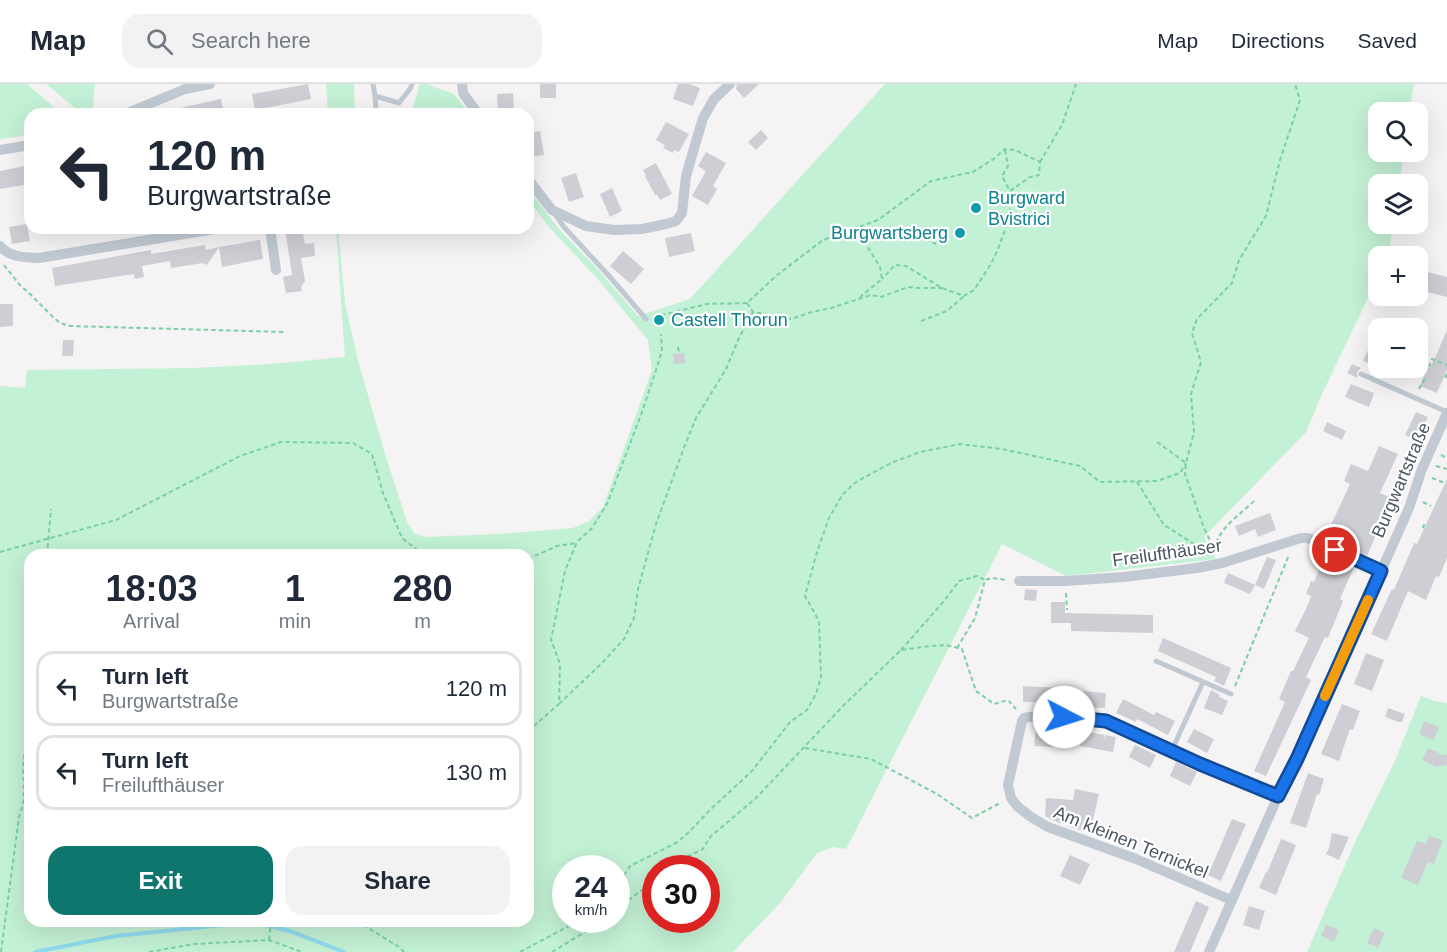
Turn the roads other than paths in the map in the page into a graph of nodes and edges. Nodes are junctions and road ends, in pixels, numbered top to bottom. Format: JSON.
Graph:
{"nodes":[{"id":1,"x":210,"y":84,"type":"edge"},
{"id":2,"x":374,"y":84,"type":"edge"},
{"id":3,"x":412,"y":84,"type":"edge"},
{"id":4,"x":462,"y":84,"type":"edge"},
{"id":5,"x":730,"y":84,"type":"edge"},
{"id":6,"x":375,"y":96,"type":"junction"},
{"id":7,"x":139,"y":108,"type":"edge"},
{"id":8,"x":376,"y":108,"type":"edge"},
{"id":9,"x":474,"y":108,"type":"edge"},
{"id":10,"x":24,"y":146,"type":"edge"},
{"id":11,"x":0,"y":150,"type":"edge"},
{"id":12,"x":534,"y":187,"type":"edge"},
{"id":13,"x":552,"y":210,"type":"junction"},
{"id":14,"x":185,"y":234,"type":"edge"},
{"id":15,"x":271,"y":234,"type":"edge"},
{"id":16,"x":1,"y":248,"type":"edge"},
{"id":17,"x":276,"y":270,"type":"dead end"},
{"id":18,"x":646,"y":319,"type":"road end"},
{"id":19,"x":1360,"y":374,"type":"dead end"},
{"id":20,"x":1447,"y":413,"type":"edge"},
{"id":21,"x":1381,"y":571,"type":"junction"},
{"id":22,"x":1019,"y":581,"type":"road end"},
{"id":23,"x":1156,"y":661,"type":"dead end"},
{"id":24,"x":1203,"y":682,"type":"junction"},
{"id":25,"x":1231,"y":694,"type":"road end"},
{"id":26,"x":1172,"y":750,"type":"junction"},
{"id":27,"x":1278,"y":796,"type":"junction"},
{"id":28,"x":1232,"y":900,"type":"junction"},
{"id":29,"x":1209,"y":952,"type":"edge"}],
"edges":[{"from":1,"to":7,"type":"street"},
{"from":2,"to":6,"type":"lane"},
{"from":3,"to":6,"type":"lane"},
{"from":4,"to":9,"type":"street"},
{"from":5,"to":13,"type":"street"},
{"from":6,"to":8,"type":"lane"},
{"from":10,"to":11,"type":"street"},
{"from":12,"to":13,"type":"street"},
{"from":13,"to":18,"type":"lane"},
{"from":14,"to":16,"type":"street"},
{"from":15,"to":17,"type":"street"},
{"from":19,"to":20,"type":"lane"},
{"from":20,"to":21,"type":"street","name":"Burgwartstraße"},
{"from":21,"to":22,"type":"street","name":"Freilufthäuser"},
{"from":21,"to":27,"type":"street","name":"Burgwartstraße"},
{"from":23,"to":24,"type":"lane"},
{"from":24,"to":25,"type":"lane"},
{"from":24,"to":26,"type":"lane"},
{"from":26,"to":27,"type":"street"},
{"from":26,"to":28,"type":"street","name":"Am kleinen Ternickel"},
{"from":27,"to":28,"type":"street","name":"Burgwartstraße"},
{"from":28,"to":29,"type":"street","name":"Burgwartstraße"}]}
